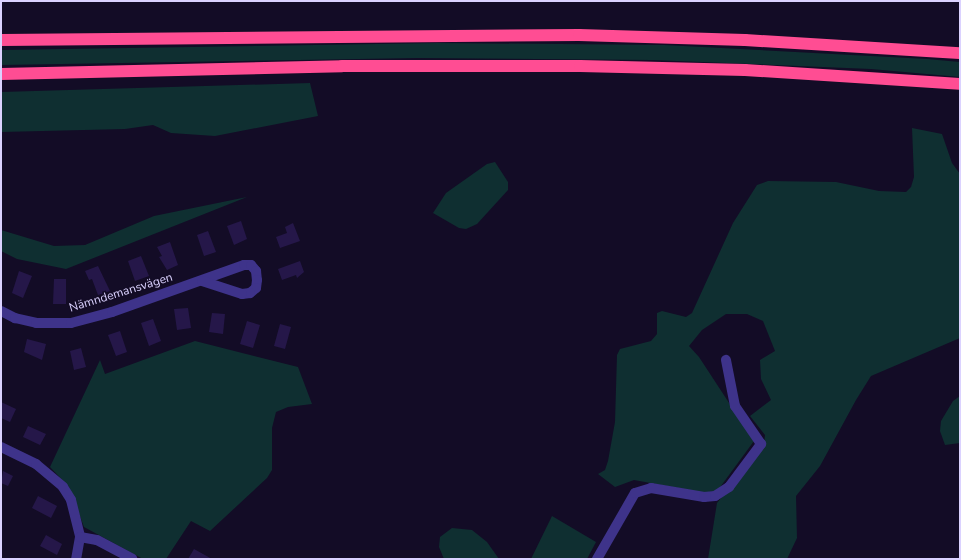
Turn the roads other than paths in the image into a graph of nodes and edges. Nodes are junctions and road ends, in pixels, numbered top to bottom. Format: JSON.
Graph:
{"nodes":[{"id":1,"x":1,"y":40,"type":"edge"},
{"id":2,"x":960,"y":53,"type":"edge"},
{"id":3,"x":1,"y":74,"type":"edge"},
{"id":4,"x":960,"y":84,"type":"edge"},
{"id":5,"x":202,"y":281,"type":"junction"},
{"id":6,"x":1,"y":311,"type":"edge"},
{"id":7,"x":726,"y":360,"type":"dead end"},
{"id":8,"x":1,"y":447,"type":"edge"},
{"id":9,"x":80,"y":537,"type":"junction"},
{"id":10,"x":76,"y":559,"type":"edge"},
{"id":11,"x":132,"y":559,"type":"edge"},
{"id":12,"x":597,"y":559,"type":"edge"}],
"edges":[{"from":1,"to":2,"type":"highway"},
{"from":3,"to":4,"type":"highway"},
{"from":5,"to":5,"type":"street","name":"Nämndemansvägen"},
{"from":5,"to":6,"type":"street","name":"Nämndemansvägen"},
{"from":7,"to":12,"type":"street"},
{"from":8,"to":9,"type":"street"},
{"from":9,"to":10,"type":"street"},
{"from":9,"to":11,"type":"street"}]}
